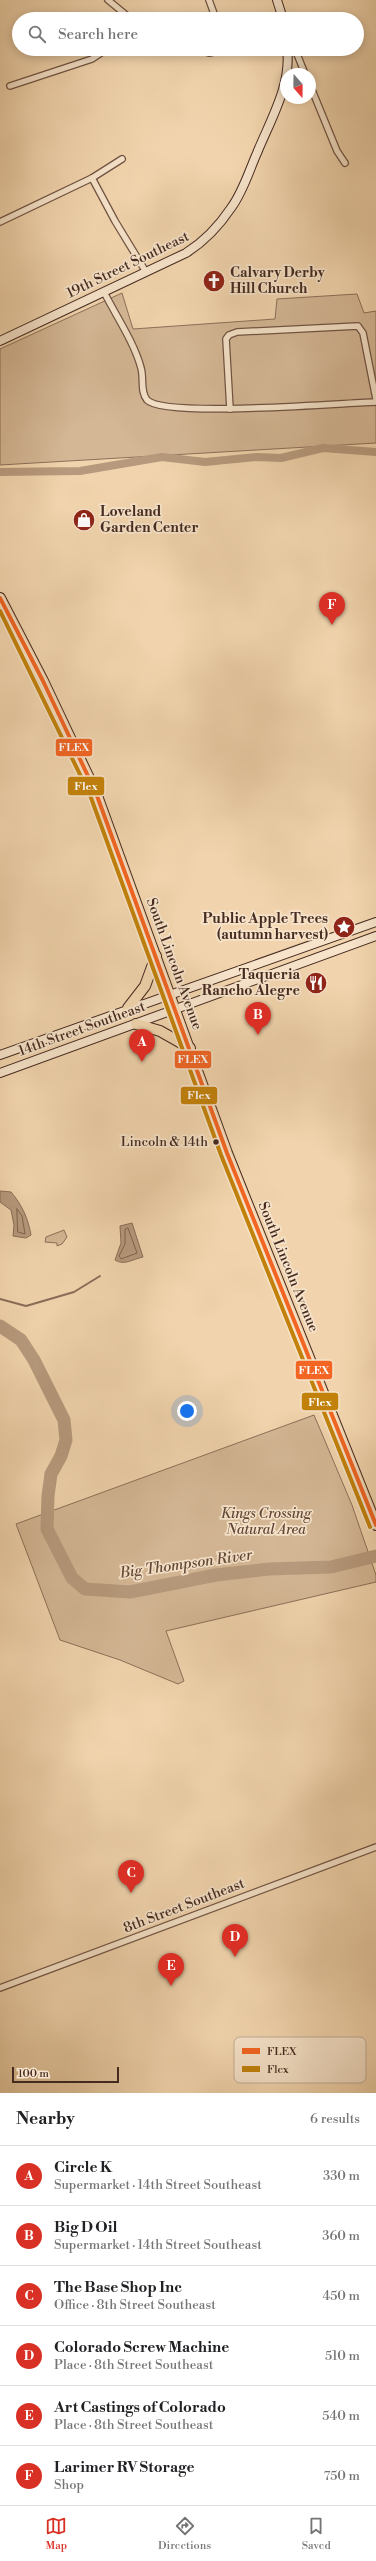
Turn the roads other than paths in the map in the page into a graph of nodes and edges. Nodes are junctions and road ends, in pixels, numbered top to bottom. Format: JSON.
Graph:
{"nodes":[{"id":1,"x":108,"y":0,"type":"edge"},
{"id":2,"x":209,"y":0,"type":"edge"},
{"id":3,"x":277,"y":0,"type":"edge"},
{"id":4,"x":122,"y":12,"type":"edge"},
{"id":5,"x":213,"y":12,"type":"edge"},
{"id":6,"x":281,"y":12,"type":"edge"},
{"id":7,"x":96,"y":56,"type":"edge"},
{"id":8,"x":288,"y":56,"type":"edge"},
{"id":9,"x":298,"y":56,"type":"edge"},
{"id":10,"x":303,"y":68,"type":"edge"},
{"id":11,"x":10,"y":86,"type":"dead end"},
{"id":12,"x":316,"y":100,"type":"edge"},
{"id":13,"x":122,"y":159,"type":"dead end"},
{"id":14,"x":345,"y":163,"type":"dead end"},
{"id":15,"x":92,"y":178,"type":"junction"},
{"id":16,"x":0,"y":222,"type":"edge"},
{"id":17,"x":146,"y":272,"type":"junction"},
{"id":18,"x":104,"y":292,"type":"junction"},
{"id":19,"x":0,"y":341,"type":"edge"},
{"id":20,"x":376,"y":399,"type":"edge"},
{"id":21,"x":376,"y":402,"type":"edge"},
{"id":22,"x":230,"y":409,"type":"junction"},
{"id":23,"x":0,"y":598,"type":"edge"},
{"id":24,"x":376,"y":922,"type":"edge"},
{"id":25,"x":376,"y":936,"type":"edge"},
{"id":26,"x":156,"y":956,"type":"junction"},
{"id":27,"x":170,"y":995,"type":"junction"},
{"id":28,"x":128,"y":1008,"type":"junction"},
{"id":29,"x":175,"y":1009,"type":"junction"},
{"id":30,"x":136,"y":1024,"type":"junction"},
{"id":31,"x":190,"y":1048,"type":"junction"},
{"id":32,"x":0,"y":1055,"type":"edge"},
{"id":33,"x":0,"y":1073,"type":"edge"},
{"id":34,"x":376,"y":1525,"type":"edge"},
{"id":35,"x":376,"y":1847,"type":"edge"},
{"id":36,"x":0,"y":1988,"type":"edge"}],
"edges":[{"from":1,"to":4,"type":"street"},
{"from":2,"to":5,"type":"street"},
{"from":3,"to":6,"type":"main road"},
{"from":7,"to":11,"type":"street"},
{"from":8,"to":17,"type":"main road","name":"19th Street Southeast"},
{"from":9,"to":10,"type":"street"},
{"from":12,"to":14,"type":"street"},
{"from":13,"to":15,"type":"street"},
{"from":15,"to":16,"type":"street"},
{"from":15,"to":17,"type":"street"},
{"from":17,"to":18,"type":"main road","name":"19th Street Southeast"},
{"from":18,"to":19,"type":"main road","name":"19th Street Southeast"},
{"from":18,"to":22,"type":"street"},
{"from":20,"to":22,"type":"street"},
{"from":21,"to":22,"type":"street"},
{"from":23,"to":26,"type":"highway","name":"South Lincoln Avenue"},
{"from":24,"to":27,"type":"main road","name":"14th Street Southeast"},
{"from":25,"to":29,"type":"main road","name":"14th Street Southeast"},
{"from":26,"to":27,"type":"highway","name":"South Lincoln Avenue"},
{"from":26,"to":28,"type":"highway"},
{"from":27,"to":28,"type":"main road","name":"14th Street Southeast"},
{"from":27,"to":29,"type":"highway","name":"South Lincoln Avenue"},
{"from":28,"to":32,"type":"main road","name":"14th Street Southeast"},
{"from":29,"to":30,"type":"main road","name":"14th Street Southeast"},
{"from":29,"to":31,"type":"highway","name":"South Lincoln Avenue"},
{"from":30,"to":31,"type":"highway"},
{"from":30,"to":33,"type":"main road","name":"14th Street Southeast"},
{"from":31,"to":34,"type":"highway","name":"South Lincoln Avenue"},
{"from":35,"to":36,"type":"street","name":"8th Street Southeast"}]}
